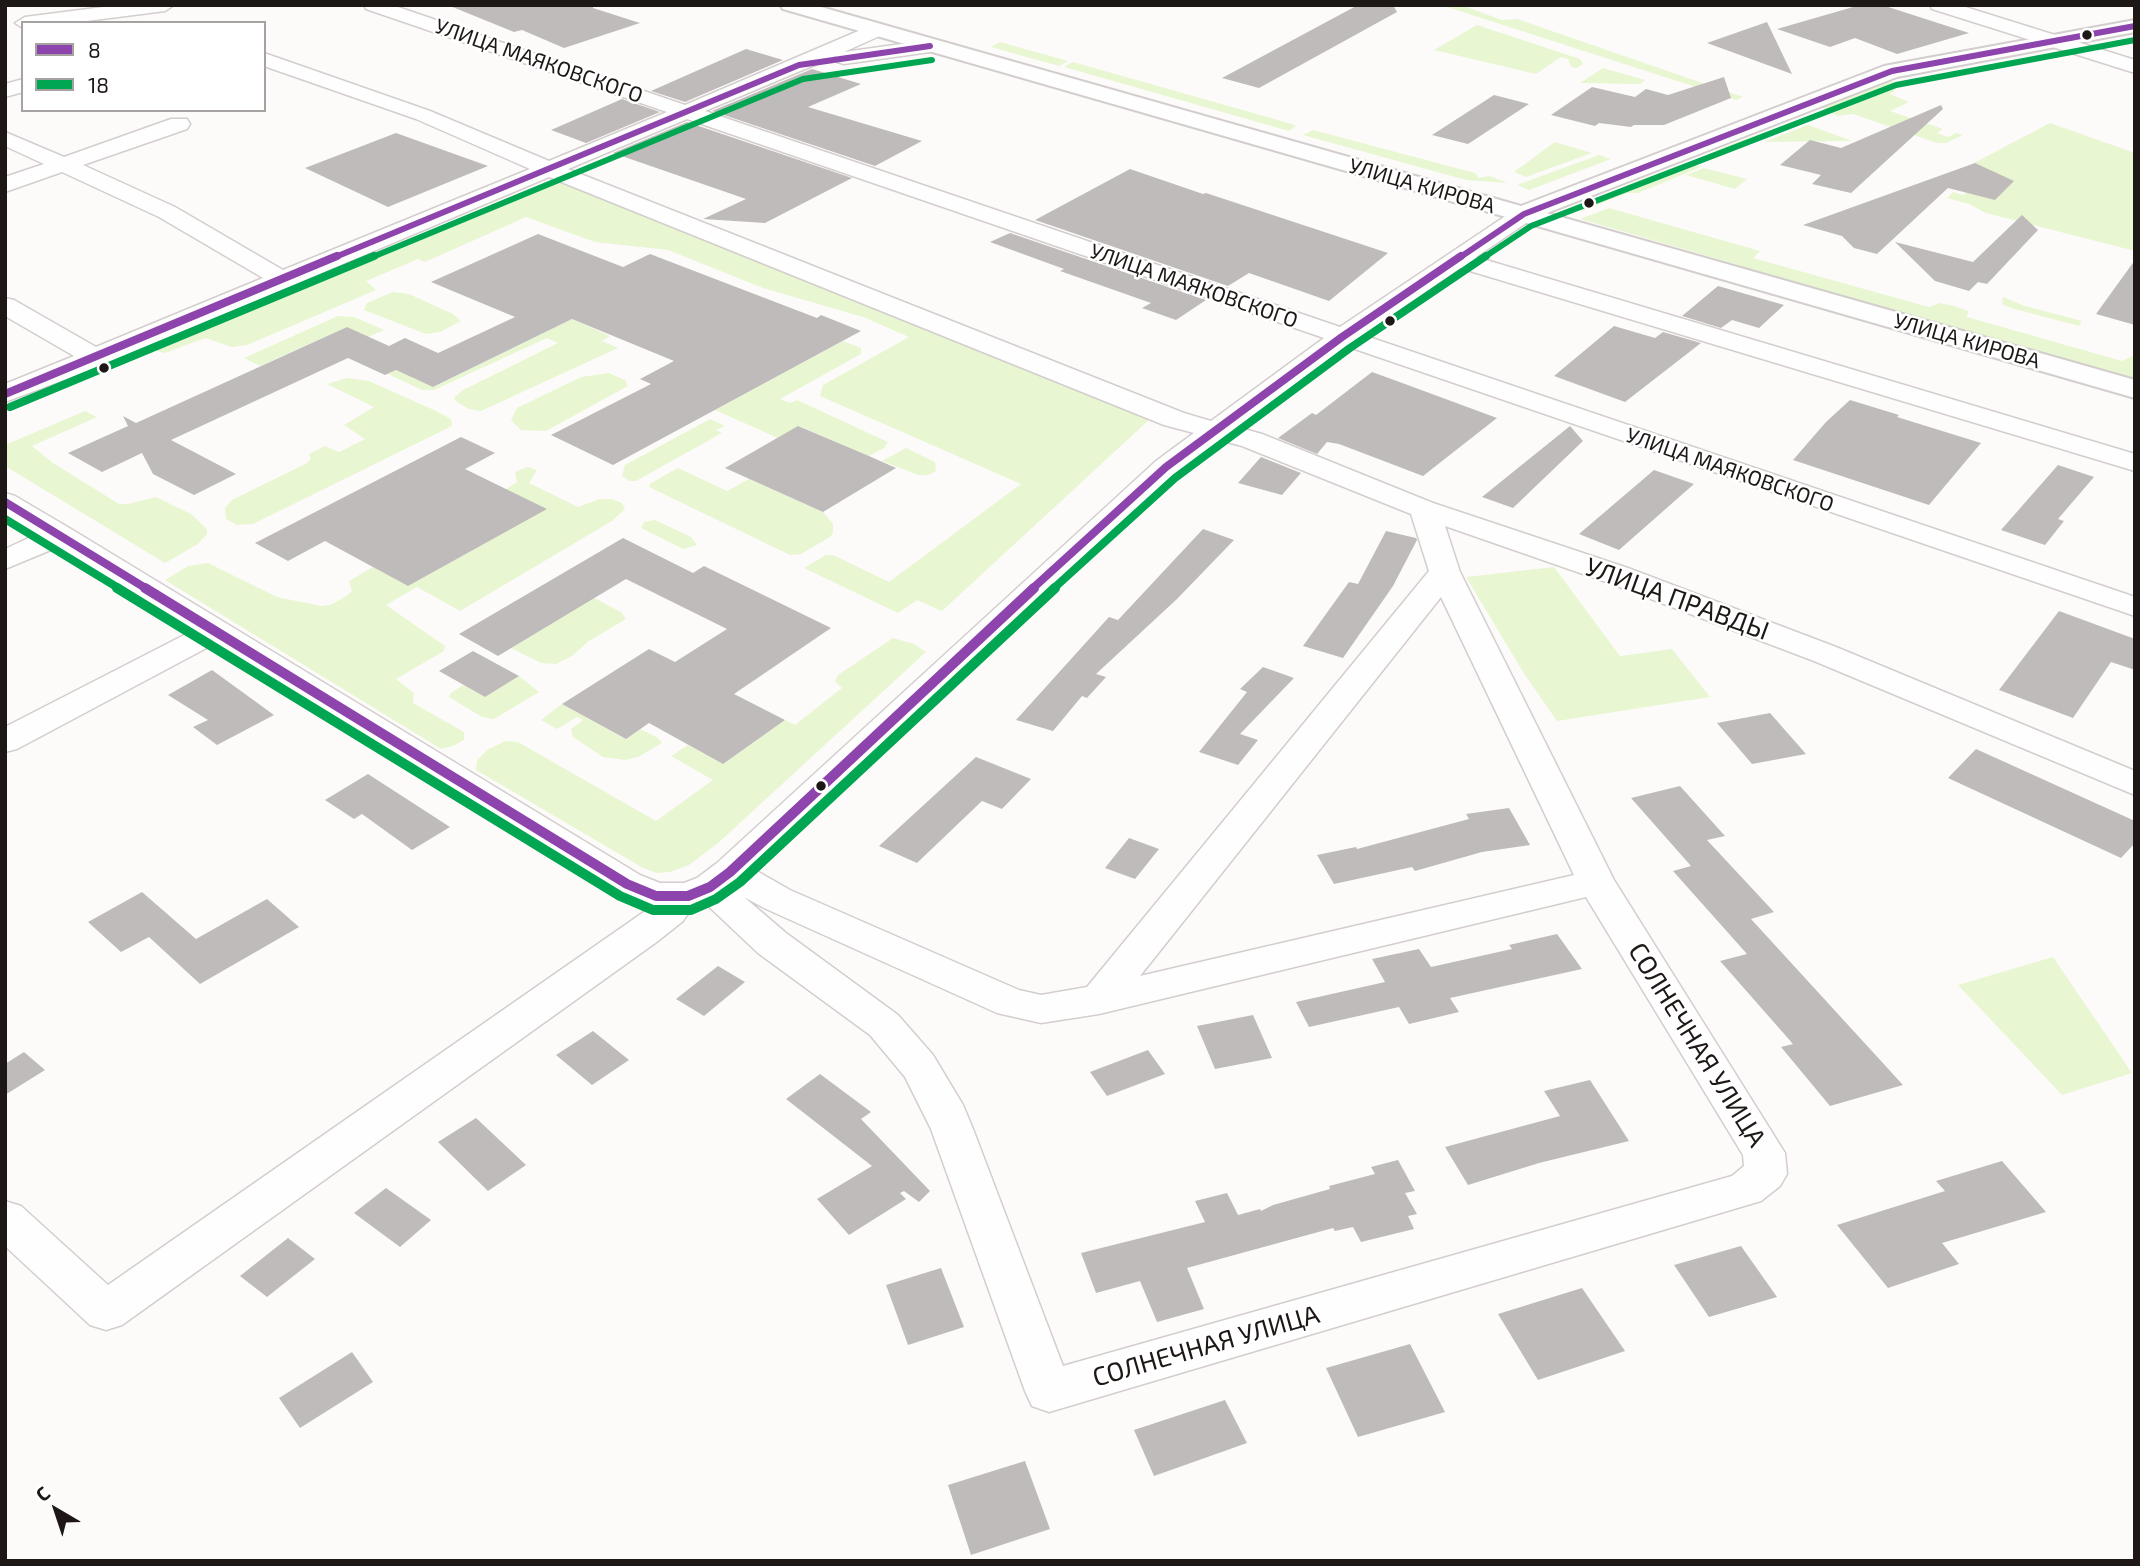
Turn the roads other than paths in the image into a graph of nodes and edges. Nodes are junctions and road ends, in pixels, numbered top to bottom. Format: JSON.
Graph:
{"nodes":[{"id":1,"x":373,"y":5,"type":"edge"},
{"id":2,"x":790,"y":5,"type":"edge"},
{"id":3,"x":1939,"y":5,"type":"edge"},
{"id":4,"x":172,"y":10,"type":"edge"},
{"id":5,"x":47,"y":21,"type":"edge"},
{"id":6,"x":2135,"y":26,"type":"edge"},
{"id":7,"x":877,"y":30,"type":"junction"},
{"id":8,"x":2052,"y":41,"type":"junction"},
{"id":9,"x":930,"y":46,"type":"junction"},
{"id":10,"x":266,"y":60,"type":"edge"},
{"id":11,"x":799,"y":65,"type":"junction"},
{"id":12,"x":2135,"y":67,"type":"edge"},
{"id":13,"x":686,"y":111,"type":"junction"},
{"id":14,"x":179,"y":124,"type":"dead end"},
{"id":15,"x":5,"y":138,"type":"edge"},
{"id":16,"x":63,"y":164,"type":"junction"},
{"id":17,"x":549,"y":169,"type":"junction"},
{"id":18,"x":5,"y":185,"type":"edge"},
{"id":19,"x":1524,"y":214,"type":"junction"},
{"id":20,"x":1456,"y":259,"type":"junction"},
{"id":21,"x":283,"y":280,"type":"junction"},
{"id":22,"x":5,"y":305,"type":"edge"},
{"id":23,"x":1342,"y":337,"type":"junction"},
{"id":24,"x":97,"y":358,"type":"junction"},
{"id":25,"x":2135,"y":389,"type":"edge"},
{"id":26,"x":5,"y":394,"type":"edge"},
{"id":27,"x":1214,"y":430,"type":"junction"},
{"id":28,"x":2135,"y":464,"type":"edge"},
{"id":29,"x":5,"y":502,"type":"edge"},
{"id":30,"x":1423,"y":509,"type":"junction"},
{"id":31,"x":60,"y":535,"type":"junction"},
{"id":32,"x":5,"y":560,"type":"edge"},
{"id":33,"x":1445,"y":572,"type":"junction"},
{"id":34,"x":2135,"y":607,"type":"edge"},
{"id":35,"x":215,"y":631,"type":"junction"},
{"id":36,"x":5,"y":741,"type":"edge"},
{"id":37,"x":2135,"y":784,"type":"edge"},
{"id":38,"x":1595,"y":881,"type":"junction"},
{"id":39,"x":706,"y":886,"type":"junction"},
{"id":40,"x":1100,"y":1000,"type":"junction"},
{"id":41,"x":5,"y":1219,"type":"edge"}],
"edges":[{"from":1,"to":13,"type":"street","name":"УЛИЦА МАЯКОВСКОГО"},
{"from":2,"to":7,"type":"street","name":"УЛИЦА КИРОВА"},
{"from":3,"to":8,"type":"street"},
{"from":4,"to":5,"type":"street"},
{"from":6,"to":8,"type":"street"},
{"from":7,"to":9,"type":"street","name":"УЛИЦА КИРОВА"},
{"from":7,"to":11,"type":"street"},
{"from":8,"to":12,"type":"street"},
{"from":8,"to":19,"type":"street"},
{"from":9,"to":11,"type":"street"},
{"from":9,"to":19,"type":"street","name":"УЛИЦА КИРОВА"},
{"from":10,"to":17,"type":"street","name":"УЛИЦА ПРАВДЫ"},
{"from":11,"to":13,"type":"street"},
{"from":13,"to":17,"type":"street"},
{"from":13,"to":23,"type":"street","name":"УЛИЦА МАЯКОВСКОГО"},
{"from":14,"to":16,"type":"street"},
{"from":15,"to":16,"type":"street"},
{"from":16,"to":18,"type":"street"},
{"from":16,"to":21,"type":"street"},
{"from":17,"to":21,"type":"street"},
{"from":17,"to":27,"type":"street","name":"УЛИЦА ПРАВДЫ"},
{"from":19,"to":20,"type":"street"},
{"from":19,"to":25,"type":"street","name":"УЛИЦА КИРОВА"},
{"from":20,"to":23,"type":"street"},
{"from":20,"to":28,"type":"street"},
{"from":21,"to":24,"type":"street"},
{"from":22,"to":24,"type":"street"},
{"from":23,"to":27,"type":"street"},
{"from":23,"to":34,"type":"street","name":"УЛИЦА МАЯКОВСКОГО"},
{"from":24,"to":26,"type":"street"},
{"from":27,"to":30,"type":"street","name":"УЛИЦА ПРАВДЫ"},
{"from":27,"to":39,"type":"street"},
{"from":29,"to":31,"type":"street"},
{"from":30,"to":33,"type":"street","name":"СОЛНЕЧНАЯ УЛИЦА"},
{"from":30,"to":37,"type":"street","name":"УЛИЦА ПРАВДЫ"},
{"from":31,"to":32,"type":"street"},
{"from":31,"to":35,"type":"street"},
{"from":33,"to":38,"type":"street","name":"СОЛНЕЧНАЯ УЛИЦА"},
{"from":33,"to":40,"type":"street"},
{"from":35,"to":36,"type":"street"},
{"from":35,"to":39,"type":"street"},
{"from":38,"to":39,"type":"street","name":"СОЛНЕЧНАЯ УЛИЦА"},
{"from":38,"to":40,"type":"street"},
{"from":39,"to":40,"type":"street"},
{"from":39,"to":41,"type":"street"}]}
